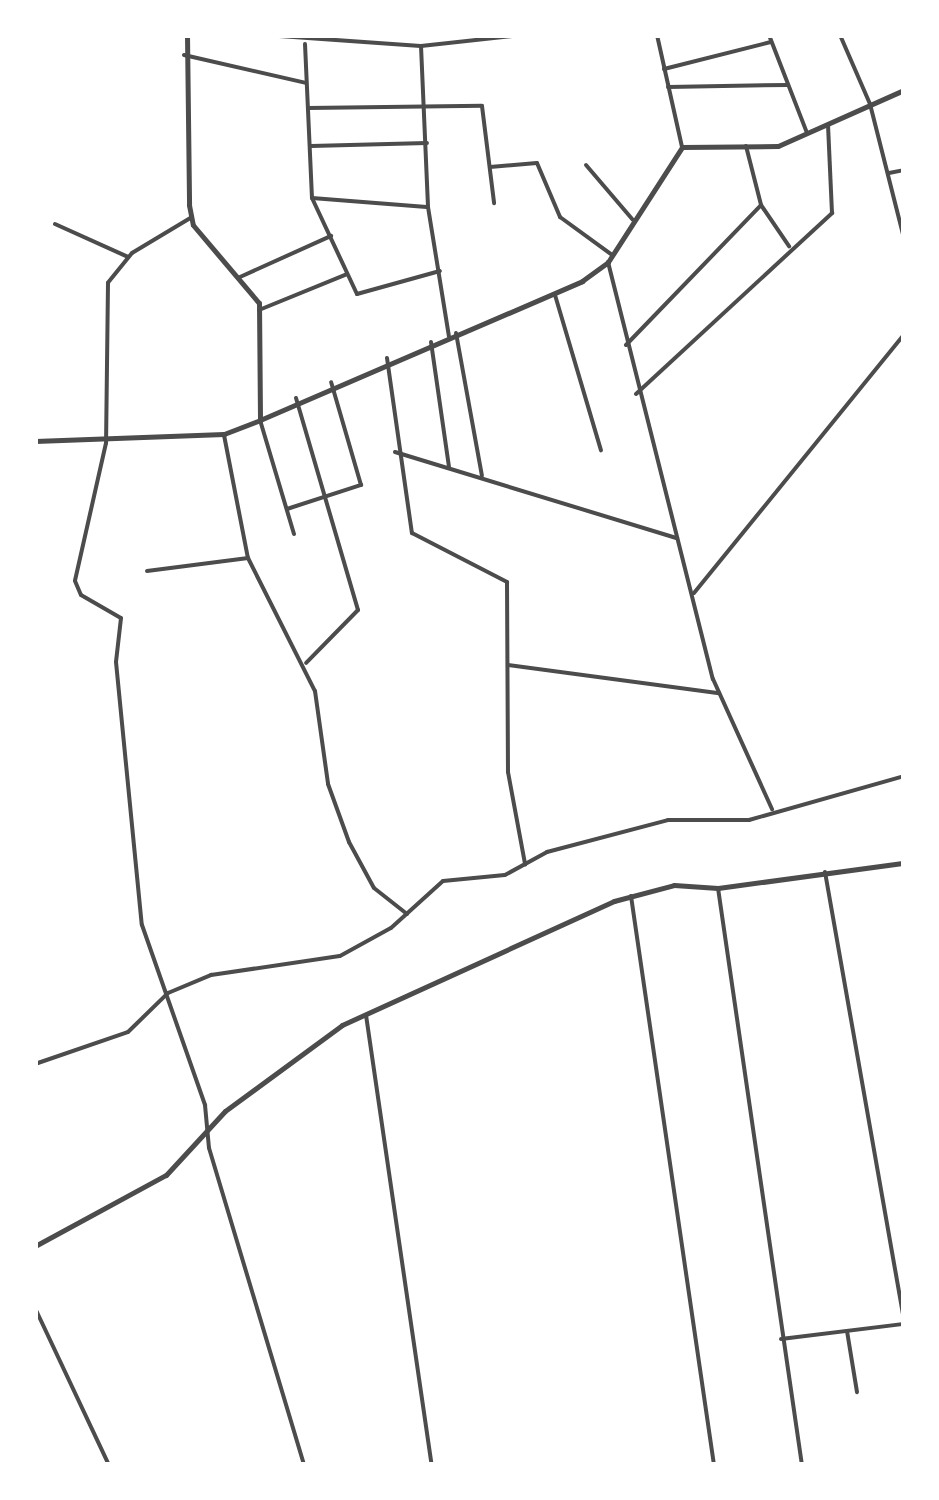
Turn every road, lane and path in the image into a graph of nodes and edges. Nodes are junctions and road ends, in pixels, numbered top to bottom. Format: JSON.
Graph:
{"nodes":[{"id":1,"x":187,"y":35,"type":"edge"},
{"id":2,"x":265,"y":35,"type":"edge"},
{"id":3,"x":522,"y":35,"type":"edge"},
{"id":4,"x":657,"y":35,"type":"edge"},
{"id":5,"x":769,"y":35,"type":"edge"},
{"id":6,"x":840,"y":35,"type":"edge"},
{"id":7,"x":770,"y":42,"type":"junction"},
{"id":8,"x":304,"y":44,"type":"junction"},
{"id":9,"x":421,"y":46,"type":"junction"},
{"id":10,"x":184,"y":55,"type":"junction"},
{"id":11,"x":664,"y":68,"type":"junction"},
{"id":12,"x":308,"y":83,"type":"junction"},
{"id":13,"x":788,"y":85,"type":"junction"},
{"id":14,"x":668,"y":87,"type":"junction"},
{"id":15,"x":904,"y":90,"type":"edge"},
{"id":16,"x":870,"y":104,"type":"junction"},
{"id":17,"x":423,"y":107,"type":"junction"},
{"id":18,"x":308,"y":108,"type":"junction"},
{"id":19,"x":828,"y":126,"type":"junction"},
{"id":20,"x":808,"y":135,"type":"junction"},
{"id":21,"x":427,"y":143,"type":"junction"},
{"id":22,"x":311,"y":146,"type":"junction"},
{"id":23,"x":746,"y":146,"type":"junction"},
{"id":24,"x":682,"y":147,"type":"junction"},
{"id":25,"x":586,"y":165,"type":"dead end"},
{"id":26,"x":490,"y":167,"type":"junction"},
{"id":27,"x":904,"y":170,"type":"edge"},
{"id":28,"x":888,"y":174,"type":"junction"},
{"id":29,"x":904,"y":193,"type":"edge"},
{"id":30,"x":894,"y":195,"type":"junction"},
{"id":31,"x":312,"y":198,"type":"junction"},
{"id":32,"x":494,"y":203,"type":"dead end"},
{"id":33,"x":761,"y":205,"type":"junction"},
{"id":34,"x":428,"y":207,"type":"junction"},
{"id":35,"x":192,"y":217,"type":"junction"},
{"id":36,"x":633,"y":220,"type":"junction"},
{"id":37,"x":55,"y":224,"type":"dead end"},
{"id":38,"x":332,"y":236,"type":"junction"},
{"id":39,"x":904,"y":238,"type":"edge"},
{"id":40,"x":789,"y":247,"type":"junction"},
{"id":41,"x":128,"y":257,"type":"junction"},
{"id":42,"x":610,"y":258,"type":"junction"},
{"id":43,"x":440,"y":271,"type":"junction"},
{"id":44,"x":349,"y":273,"type":"junction"},
{"id":45,"x":240,"y":277,"type":"junction"},
{"id":46,"x":555,"y":294,"type":"junction"},
{"id":47,"x":258,"y":310,"type":"junction"},
{"id":48,"x":452,"y":334,"type":"junction"},
{"id":49,"x":904,"y":336,"type":"edge"},
{"id":50,"x":431,"y":342,"type":"junction"},
{"id":51,"x":624,"y":346,"type":"junction"},
{"id":52,"x":387,"y":358,"type":"junction"},
{"id":53,"x":331,"y":382,"type":"junction"},
{"id":54,"x":636,"y":394,"type":"junction"},
{"id":55,"x":296,"y":398,"type":"junction"},
{"id":56,"x":260,"y":420,"type":"junction"},
{"id":57,"x":224,"y":434,"type":"junction"},
{"id":58,"x":35,"y":441,"type":"edge"},
{"id":59,"x":106,"y":443,"type":"junction"},
{"id":60,"x":601,"y":450,"type":"dead end"},
{"id":61,"x":394,"y":452,"type":"junction"},
{"id":62,"x":449,"y":467,"type":"junction"},
{"id":63,"x":482,"y":476,"type":"junction"},
{"id":64,"x":323,"y":494,"type":"junction"},
{"id":65,"x":286,"y":509,"type":"junction"},
{"id":66,"x":294,"y":534,"type":"dead end"},
{"id":67,"x":678,"y":538,"type":"junction"},
{"id":68,"x":248,"y":558,"type":"junction"},
{"id":69,"x":148,"y":571,"type":"dead end"},
{"id":70,"x":694,"y":593,"type":"junction"},
{"id":71,"x":305,"y":664,"type":"junction"},
{"id":72,"x":508,"y":665,"type":"junction"},
{"id":73,"x":719,"y":693,"type":"junction"},
{"id":74,"x":904,"y":776,"type":"edge"},
{"id":75,"x":772,"y":809,"type":"junction"},
{"id":76,"x":904,"y":863,"type":"edge"},
{"id":77,"x":524,"y":864,"type":"junction"},
{"id":78,"x":825,"y":872,"type":"junction"},
{"id":79,"x":718,"y":888,"type":"junction"},
{"id":80,"x":631,"y":896,"type":"junction"},
{"id":81,"x":407,"y":914,"type":"junction"},
{"id":82,"x":168,"y":993,"type":"junction"},
{"id":83,"x":366,"y":1014,"type":"junction"},
{"id":84,"x":35,"y":1064,"type":"edge"},
{"id":85,"x":207,"y":1130,"type":"junction"},
{"id":86,"x":35,"y":1246,"type":"edge"},
{"id":87,"x":35,"y":1308,"type":"edge"},
{"id":88,"x":904,"y":1322,"type":"edge"},
{"id":89,"x":847,"y":1332,"type":"junction"},
{"id":90,"x":781,"y":1339,"type":"junction"},
{"id":91,"x":856,"y":1392,"type":"dead end"},
{"id":92,"x":108,"y":1465,"type":"edge"},
{"id":93,"x":304,"y":1465,"type":"edge"},
{"id":94,"x":432,"y":1465,"type":"edge"},
{"id":95,"x":714,"y":1465,"type":"edge"},
{"id":96,"x":802,"y":1465,"type":"edge"}],
"edges":[{"from":1,"to":10,"type":"street"},
{"from":2,"to":8,"type":"street"},
{"from":3,"to":9,"type":"street"},
{"from":4,"to":11,"type":"street"},
{"from":5,"to":7,"type":"street"},
{"from":6,"to":16,"type":"street"},
{"from":7,"to":11,"type":"street"},
{"from":7,"to":13,"type":"street"},
{"from":8,"to":9,"type":"street"},
{"from":8,"to":12,"type":"street"},
{"from":9,"to":17,"type":"street"},
{"from":10,"to":12,"type":"street"},
{"from":10,"to":35,"type":"street"},
{"from":11,"to":14,"type":"street"},
{"from":12,"to":18,"type":"street"},
{"from":13,"to":14,"type":"street"},
{"from":13,"to":20,"type":"street"},
{"from":14,"to":24,"type":"street"},
{"from":15,"to":16,"type":"street"},
{"from":16,"to":19,"type":"street"},
{"from":16,"to":28,"type":"street"},
{"from":17,"to":18,"type":"street"},
{"from":17,"to":21,"type":"street"},
{"from":17,"to":26,"type":"street"},
{"from":18,"to":22,"type":"street"},
{"from":19,"to":20,"type":"street"},
{"from":19,"to":40,"type":"street"},
{"from":20,"to":23,"type":"street"},
{"from":21,"to":22,"type":"street"},
{"from":21,"to":34,"type":"street"},
{"from":22,"to":31,"type":"street"},
{"from":23,"to":24,"type":"street"},
{"from":23,"to":33,"type":"street"},
{"from":24,"to":36,"type":"street"},
{"from":25,"to":36,"type":"street"},
{"from":26,"to":32,"type":"street"},
{"from":26,"to":42,"type":"street"},
{"from":27,"to":28,"type":"street"},
{"from":28,"to":30,"type":"street"},
{"from":29,"to":30,"type":"street"},
{"from":30,"to":39,"type":"street"},
{"from":31,"to":34,"type":"street"},
{"from":31,"to":38,"type":"street"},
{"from":33,"to":40,"type":"street"},
{"from":33,"to":51,"type":"street"},
{"from":34,"to":43,"type":"street"},
{"from":35,"to":41,"type":"street"},
{"from":35,"to":45,"type":"street"},
{"from":36,"to":42,"type":"street"},
{"from":37,"to":41,"type":"street"},
{"from":38,"to":44,"type":"street"},
{"from":38,"to":45,"type":"street"},
{"from":40,"to":54,"type":"street"},
{"from":41,"to":59,"type":"street"},
{"from":42,"to":46,"type":"street"},
{"from":42,"to":51,"type":"street"},
{"from":43,"to":44,"type":"street"},
{"from":43,"to":48,"type":"street"},
{"from":44,"to":47,"type":"street"},
{"from":45,"to":47,"type":"street"},
{"from":46,"to":48,"type":"street"},
{"from":46,"to":60,"type":"street"},
{"from":47,"to":56,"type":"street"},
{"from":48,"to":50,"type":"street"},
{"from":48,"to":63,"type":"street"},
{"from":49,"to":70,"type":"street"},
{"from":50,"to":52,"type":"street"},
{"from":50,"to":62,"type":"street"},
{"from":51,"to":54,"type":"street"},
{"from":52,"to":53,"type":"street"},
{"from":52,"to":61,"type":"street"},
{"from":53,"to":55,"type":"street"},
{"from":53,"to":64,"type":"street"},
{"from":54,"to":67,"type":"street"},
{"from":55,"to":56,"type":"street"},
{"from":55,"to":64,"type":"street"},
{"from":56,"to":57,"type":"street"},
{"from":56,"to":65,"type":"street"},
{"from":57,"to":59,"type":"street"},
{"from":57,"to":68,"type":"street"},
{"from":58,"to":59,"type":"street"},
{"from":59,"to":82,"type":"street"},
{"from":61,"to":62,"type":"street"},
{"from":61,"to":72,"type":"street"},
{"from":62,"to":63,"type":"street"},
{"from":63,"to":67,"type":"street"},
{"from":64,"to":65,"type":"street"},
{"from":64,"to":71,"type":"street"},
{"from":65,"to":66,"type":"street"},
{"from":67,"to":70,"type":"street"},
{"from":68,"to":69,"type":"street"},
{"from":68,"to":71,"type":"street"},
{"from":70,"to":73,"type":"street"},
{"from":71,"to":81,"type":"street"},
{"from":72,"to":73,"type":"street"},
{"from":72,"to":77,"type":"street"},
{"from":73,"to":75,"type":"street"},
{"from":74,"to":75,"type":"street"},
{"from":75,"to":77,"type":"street"},
{"from":76,"to":78,"type":"street"},
{"from":77,"to":81,"type":"street"},
{"from":78,"to":79,"type":"street"},
{"from":78,"to":88,"type":"street"},
{"from":79,"to":80,"type":"street"},
{"from":79,"to":90,"type":"street"},
{"from":80,"to":83,"type":"street"},
{"from":80,"to":95,"type":"street"},
{"from":81,"to":82,"type":"street"},
{"from":82,"to":84,"type":"street"},
{"from":82,"to":85,"type":"street"},
{"from":83,"to":85,"type":"street"},
{"from":83,"to":94,"type":"street"},
{"from":85,"to":86,"type":"street"},
{"from":85,"to":93,"type":"street"},
{"from":87,"to":92,"type":"street"},
{"from":88,"to":89,"type":"street"},
{"from":89,"to":90,"type":"street"},
{"from":89,"to":91,"type":"street"},
{"from":90,"to":96,"type":"street"}]}
